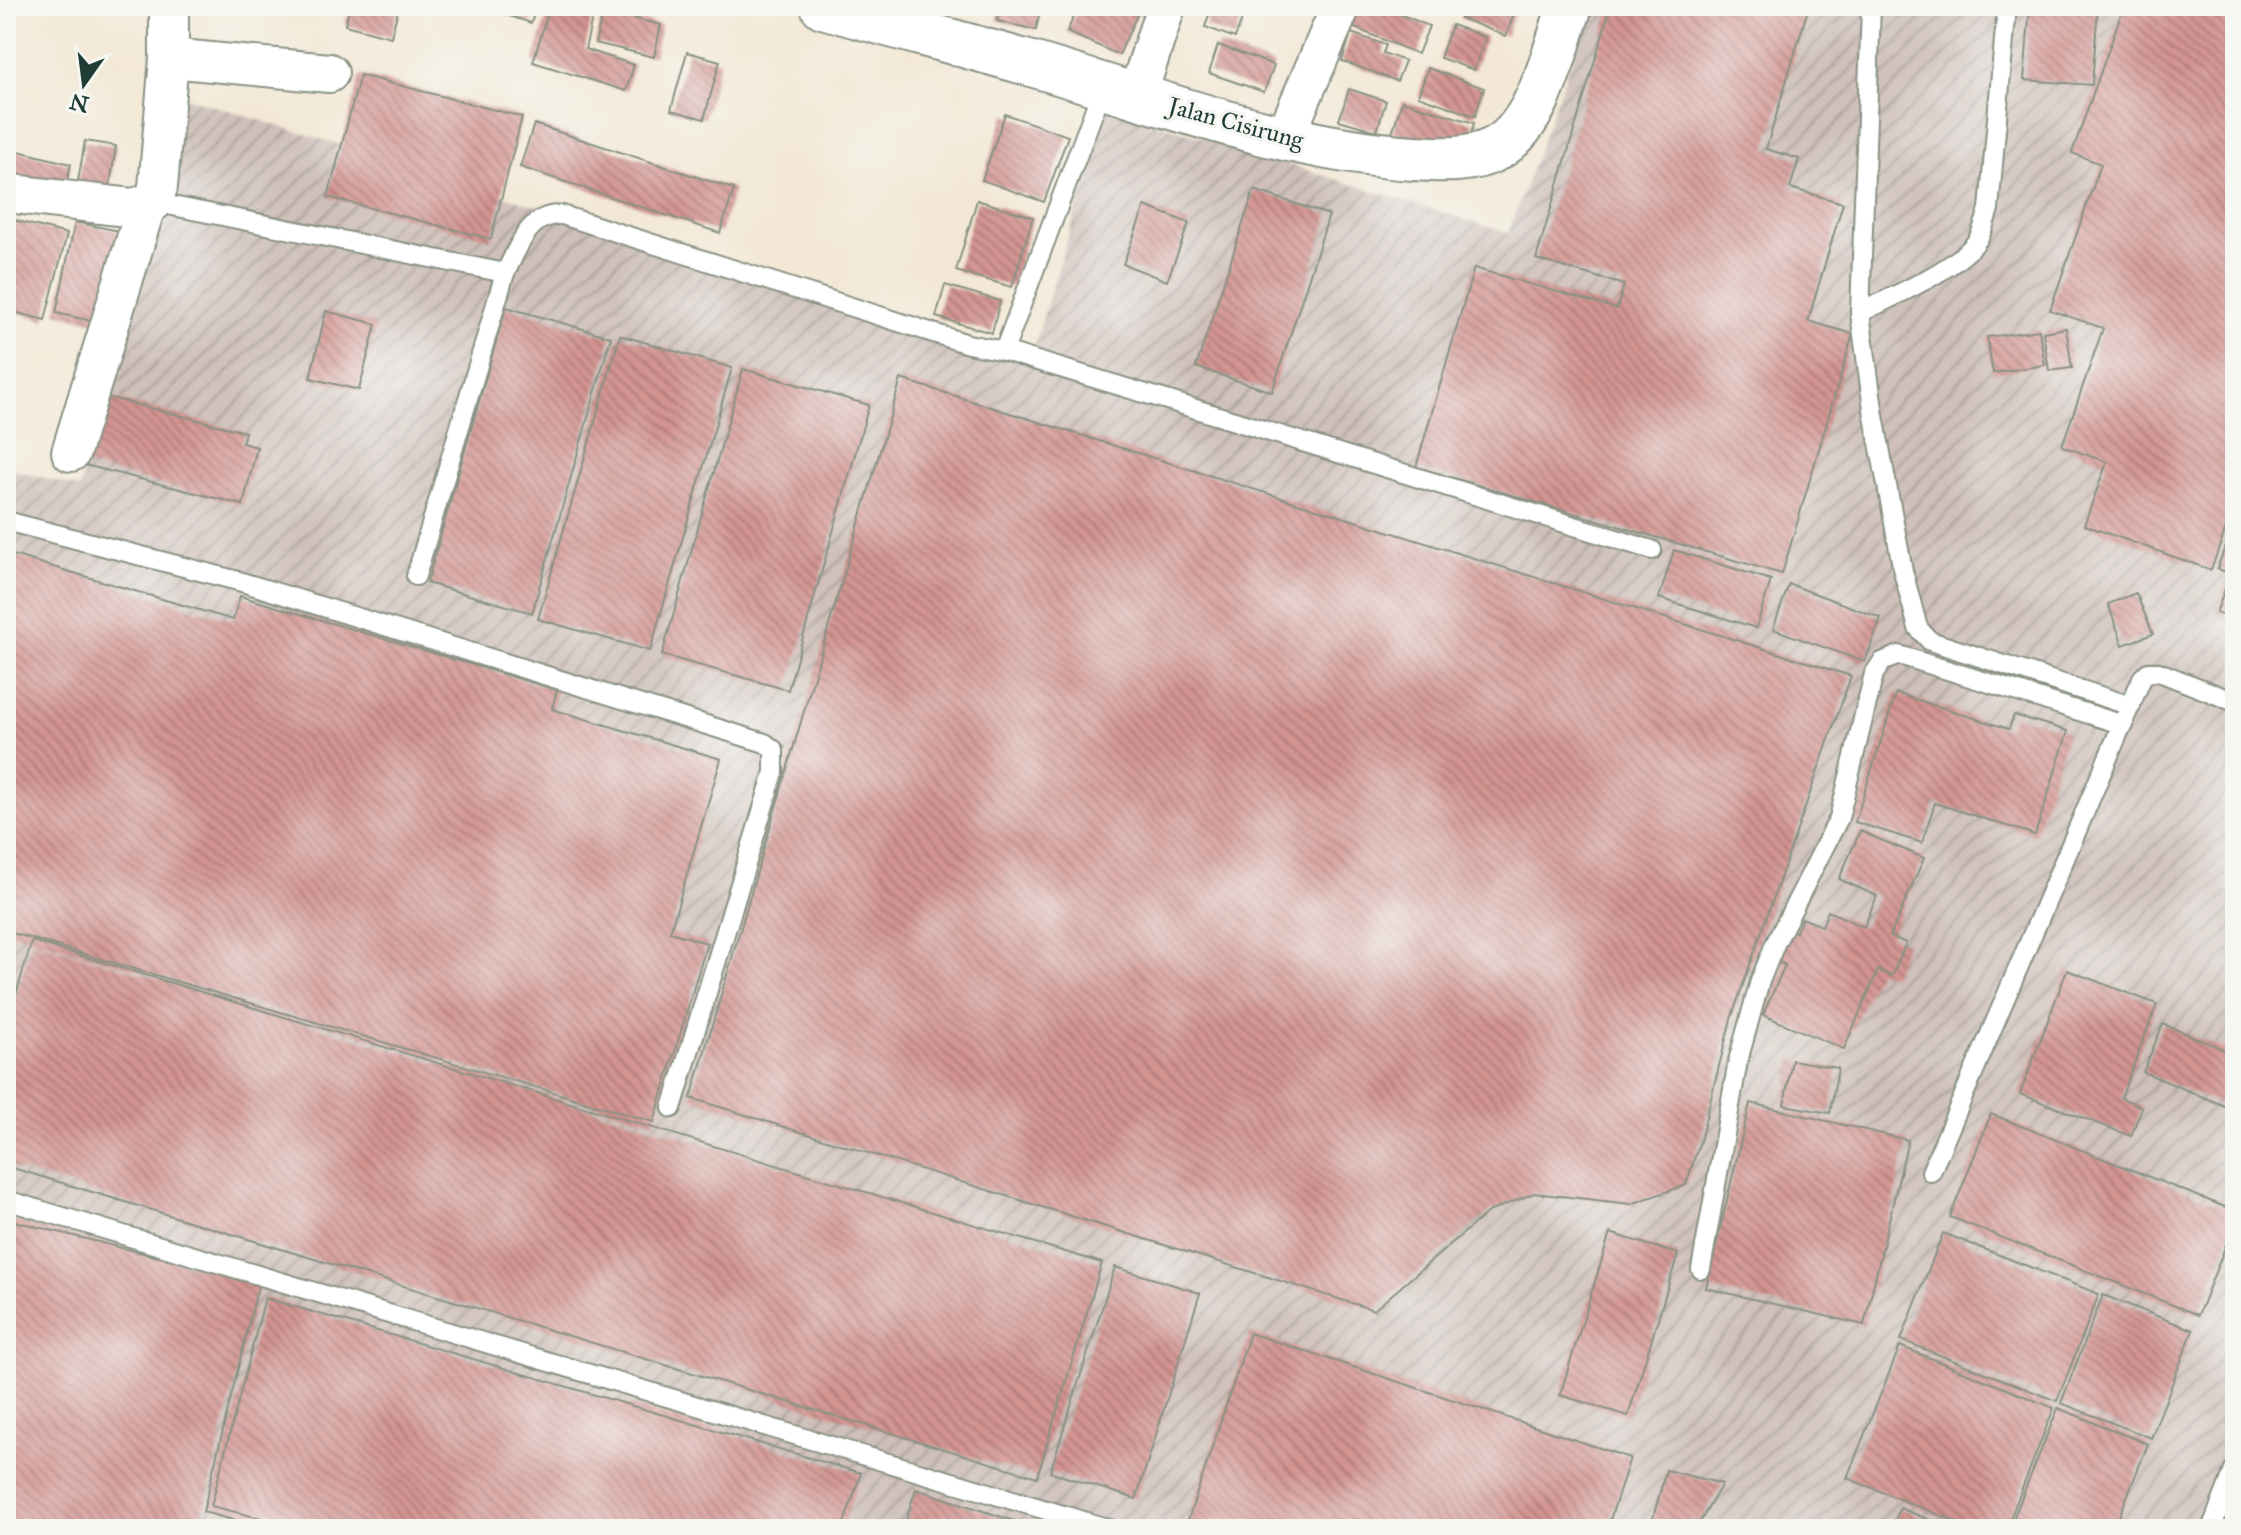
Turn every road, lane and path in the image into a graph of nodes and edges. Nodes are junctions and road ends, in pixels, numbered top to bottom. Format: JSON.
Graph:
{"nodes":[{"id":1,"x":169,"y":6,"type":"edge"},
{"id":2,"x":823,"y":6,"type":"edge"},
{"id":3,"x":1166,"y":6,"type":"edge"},
{"id":4,"x":1341,"y":6,"type":"edge"},
{"id":5,"x":1570,"y":6,"type":"edge"},
{"id":6,"x":1871,"y":6,"type":"edge"},
{"id":7,"x":2007,"y":6,"type":"edge"},
{"id":8,"x":169,"y":58,"type":"junction"},
{"id":9,"x":329,"y":73,"type":"dead end"},
{"id":10,"x":1120,"y":91,"type":"junction"},
{"id":11,"x":1284,"y":139,"type":"junction"},
{"id":12,"x":6,"y":193,"type":"edge"},
{"id":13,"x":149,"y":204,"type":"junction"},
{"id":14,"x":505,"y":273,"type":"junction"},
{"id":15,"x":1860,"y":313,"type":"junction"},
{"id":16,"x":1004,"y":351,"type":"junction"},
{"id":17,"x":71,"y":452,"type":"dead end"},
{"id":18,"x":6,"y":521,"type":"edge"},
{"id":19,"x":1652,"y":550,"type":"dead end"},
{"id":20,"x":416,"y":576,"type":"dead end"},
{"id":21,"x":2235,"y":702,"type":"edge"},
{"id":22,"x":2131,"y":706,"type":"junction"},
{"id":23,"x":2124,"y":725,"type":"junction"},
{"id":24,"x":672,"y":1108,"type":"dead end"},
{"id":25,"x":1931,"y":1172,"type":"dead end"},
{"id":26,"x":6,"y":1200,"type":"edge"},
{"id":27,"x":1701,"y":1269,"type":"dead end"},
{"id":28,"x":2235,"y":1468,"type":"edge"},
{"id":29,"x":1110,"y":1529,"type":"edge"},
{"id":30,"x":2211,"y":1529,"type":"edge"}],
"edges":[{"from":1,"to":8,"type":"street"},
{"from":2,"to":10,"type":"main road","name":"Jalan Cisirung"},
{"from":3,"to":10,"type":"street"},
{"from":4,"to":11,"type":"street"},
{"from":5,"to":11,"type":"main road","name":"Jalan Cisirung"},
{"from":6,"to":15,"type":"lane"},
{"from":7,"to":15,"type":"lane"},
{"from":8,"to":9,"type":"street"},
{"from":8,"to":13,"type":"street"},
{"from":10,"to":11,"type":"main road","name":"Jalan Cisirung"},
{"from":10,"to":16,"type":"lane"},
{"from":12,"to":13,"type":"street"},
{"from":13,"to":14,"type":"lane"},
{"from":13,"to":17,"type":"street"},
{"from":14,"to":16,"type":"lane"},
{"from":14,"to":20,"type":"lane"},
{"from":15,"to":22,"type":"lane"},
{"from":16,"to":19,"type":"lane"},
{"from":18,"to":24,"type":"lane"},
{"from":21,"to":22,"type":"lane"},
{"from":22,"to":23,"type":"lane"},
{"from":23,"to":25,"type":"lane"},
{"from":23,"to":27,"type":"lane"},
{"from":26,"to":29,"type":"lane"},
{"from":28,"to":30,"type":"lane"}]}
